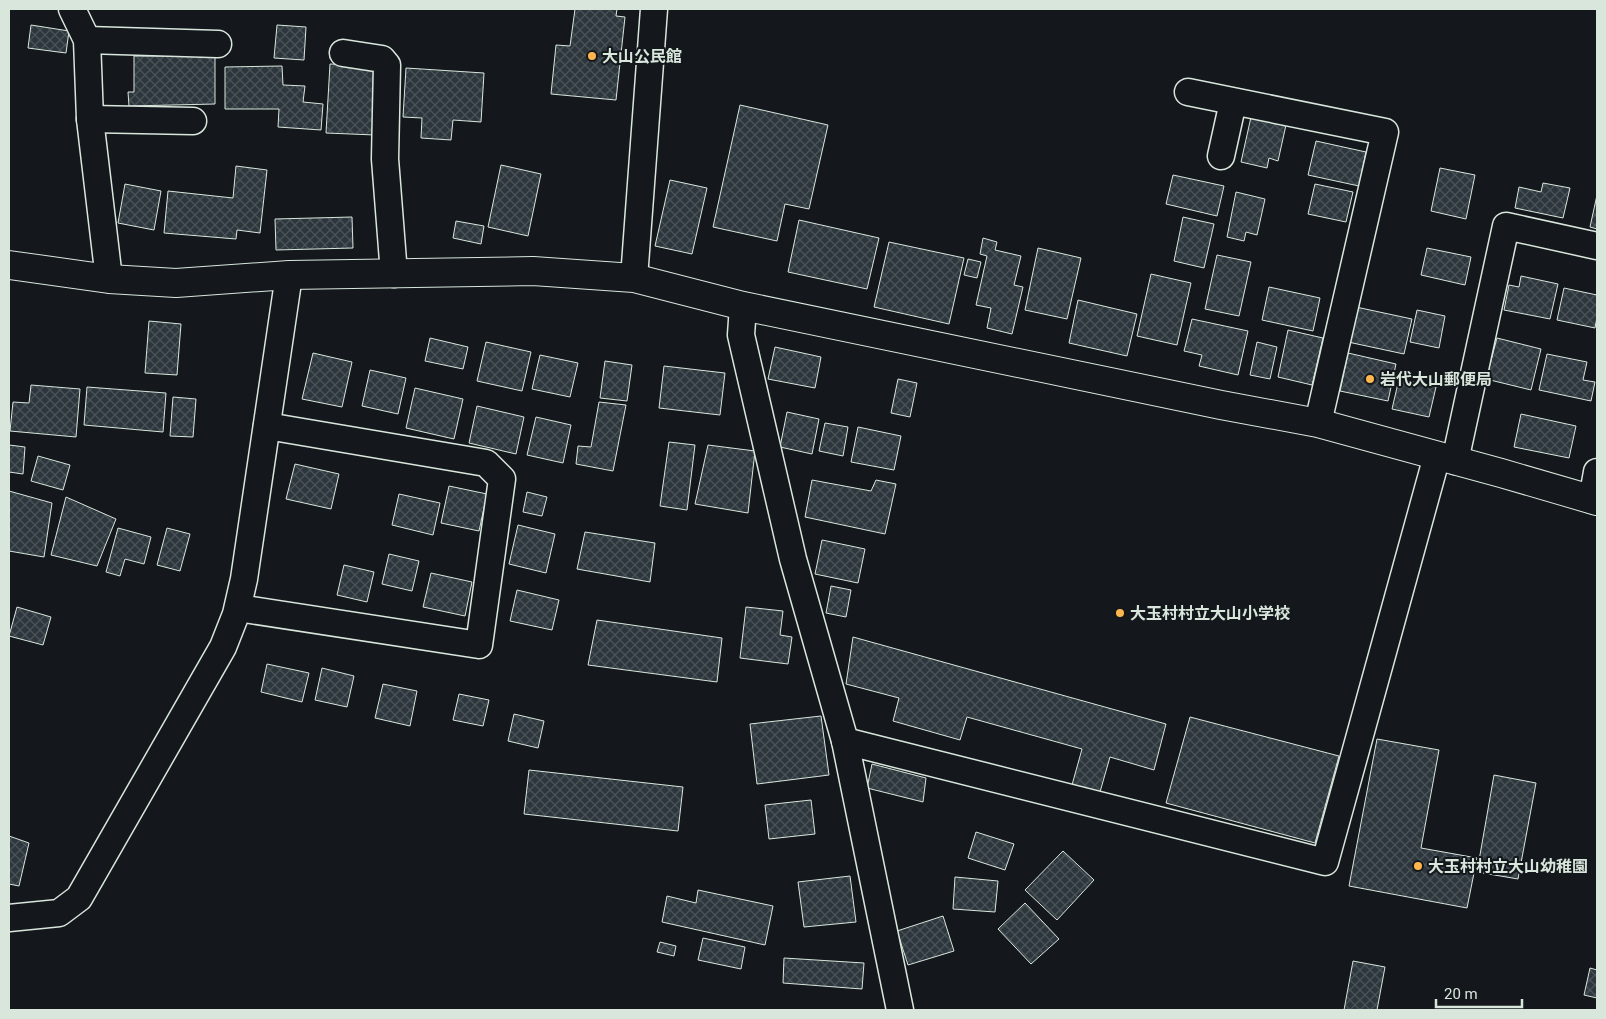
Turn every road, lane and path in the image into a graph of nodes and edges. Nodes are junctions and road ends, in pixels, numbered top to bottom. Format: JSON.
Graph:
{"nodes":[{"id":1,"x":72,"y":9,"type":"edge"},
{"id":2,"x":654,"y":9,"type":"edge"},
{"id":3,"x":87,"y":40,"type":"junction"},
{"id":4,"x":218,"y":44,"type":"dead end"},
{"id":5,"x":343,"y":53,"type":"dead end"},
{"id":6,"x":1188,"y":92,"type":"dead end"},
{"id":7,"x":1233,"y":102,"type":"junction"},
{"id":8,"x":90,"y":119,"type":"junction"},
{"id":9,"x":193,"y":121,"type":"dead end"},
{"id":10,"x":1221,"y":156,"type":"dead end"},
{"id":11,"x":1597,"y":246,"type":"edge"},
{"id":12,"x":9,"y":265,"type":"edge"},
{"id":13,"x":394,"y":274,"type":"junction"},
{"id":14,"x":289,"y":275,"type":"junction"},
{"id":15,"x":634,"y":278,"type":"junction"},
{"id":16,"x":108,"y":280,"type":"junction"},
{"id":17,"x":743,"y":306,"type":"junction"},
{"id":18,"x":1318,"y":423,"type":"junction"},
{"id":19,"x":266,"y":426,"type":"junction"},
{"id":20,"x":1446,"y":459,"type":"junction"},
{"id":21,"x":1597,"y":472,"type":"edge"},
{"id":22,"x":1594,"y":501,"type":"edge"},
{"id":23,"x":238,"y":608,"type":"junction"},
{"id":24,"x":845,"y":741,"type":"junction"},
{"id":25,"x":9,"y":918,"type":"edge"},
{"id":26,"x":900,"y":1010,"type":"edge"}],
"edges":[{"from":1,"to":3,"type":"street"},
{"from":2,"to":15,"type":"street"},
{"from":3,"to":4,"type":"street"},
{"from":3,"to":8,"type":"street"},
{"from":5,"to":13,"type":"street"},
{"from":6,"to":7,"type":"street"},
{"from":7,"to":10,"type":"street"},
{"from":7,"to":18,"type":"street"},
{"from":8,"to":9,"type":"street"},
{"from":8,"to":16,"type":"street"},
{"from":11,"to":20,"type":"street"},
{"from":12,"to":16,"type":"street"},
{"from":13,"to":14,"type":"street"},
{"from":13,"to":15,"type":"street"},
{"from":14,"to":16,"type":"street"},
{"from":14,"to":19,"type":"street"},
{"from":15,"to":17,"type":"street"},
{"from":17,"to":18,"type":"street"},
{"from":17,"to":24,"type":"street"},
{"from":18,"to":20,"type":"street"},
{"from":19,"to":23,"type":"street"},
{"from":19,"to":23,"type":"street"},
{"from":20,"to":22,"type":"street"},
{"from":20,"to":24,"type":"street"},
{"from":21,"to":22,"type":"street"},
{"from":23,"to":25,"type":"street"},
{"from":24,"to":26,"type":"street"}]}
